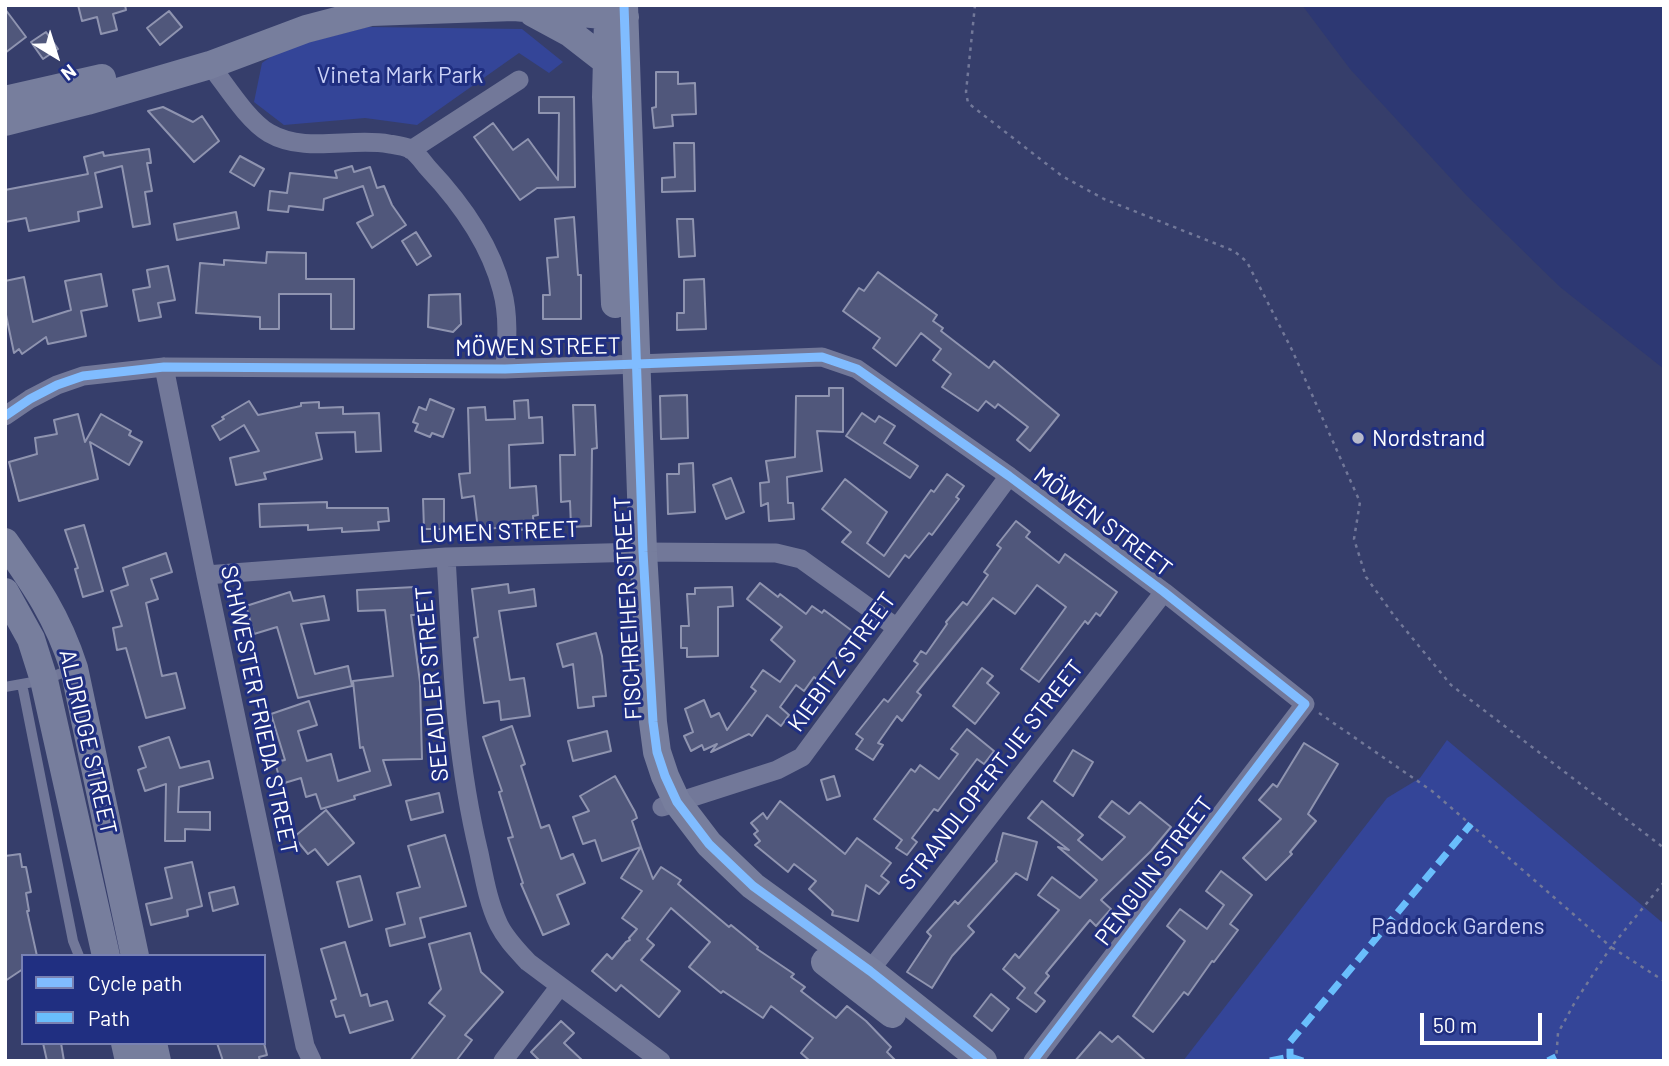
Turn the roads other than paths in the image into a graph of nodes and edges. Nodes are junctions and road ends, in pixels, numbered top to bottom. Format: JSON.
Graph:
{"nodes":[{"id":1,"x":337,"y":5,"type":"edge"},
{"id":2,"x":514,"y":7,"type":"edge"},
{"id":3,"x":370,"y":9,"type":"edge"},
{"id":4,"x":616,"y":10,"type":"edge"},
{"id":5,"x":606,"y":61,"type":"junction"},
{"id":6,"x":210,"y":65,"type":"junction"},
{"id":7,"x":519,"y":80,"type":"dead end"},
{"id":8,"x":5,"y":100,"type":"edge"},
{"id":9,"x":5,"y":122,"type":"edge"},
{"id":10,"x":411,"y":149,"type":"junction"},
{"id":11,"x":627,"y":365,"type":"junction"},
{"id":12,"x":164,"y":367,"type":"junction"},
{"id":13,"x":505,"y":369,"type":"junction"},
{"id":14,"x":5,"y":416,"type":"edge"},
{"id":15,"x":1009,"y":475,"type":"junction"},
{"id":16,"x":5,"y":542,"type":"edge"},
{"id":17,"x":634,"y":552,"type":"junction"},
{"id":18,"x":446,"y":557,"type":"junction"},
{"id":19,"x":206,"y":575,"type":"junction"},
{"id":20,"x":5,"y":592,"type":"edge"},
{"id":21,"x":1164,"y":592,"type":"junction"},
{"id":22,"x":897,"y":628,"type":"junction"},
{"id":23,"x":74,"y":668,"type":"junction"},
{"id":24,"x":33,"y":682,"type":"junction"},
{"id":25,"x":5,"y":687,"type":"edge"},
{"id":26,"x":1305,"y":704,"type":"joint"},
{"id":27,"x":670,"y":804,"type":"junction"},
{"id":28,"x":78,"y":954,"type":"edge"},
{"id":29,"x":105,"y":954,"type":"edge"},
{"id":30,"x":135,"y":954,"type":"edge"},
{"id":31,"x":863,"y":979,"type":"junction"},
{"id":32,"x":560,"y":986,"type":"junction"},
{"id":33,"x":312,"y":1061,"type":"edge"},
{"id":34,"x":503,"y":1061,"type":"edge"},
{"id":35,"x":661,"y":1061,"type":"edge"},
{"id":36,"x":953,"y":1061,"type":"edge"},
{"id":37,"x":983,"y":1061,"type":"edge"},
{"id":38,"x":1033,"y":1061,"type":"edge"}],
"edges":[{"from":1,"to":8,"type":"street"},
{"from":2,"to":3,"type":"street"},
{"from":2,"to":4,"type":"street"},
{"from":2,"to":5,"type":"street"},
{"from":3,"to":6,"type":"street"},
{"from":4,"to":5,"type":"street","name":"FISCHREIHER STREET"},
{"from":4,"to":11,"type":"street","name":"FISCHREIHER STREET"},
{"from":5,"to":11,"type":"street","name":"FISCHREIHER STREET"},
{"from":6,"to":9,"type":"street"},
{"from":6,"to":10,"type":"street"},
{"from":7,"to":10,"type":"street"},
{"from":10,"to":13,"type":"street"},
{"from":11,"to":13,"type":"street","name":"MÖWEN STREET"},
{"from":11,"to":15,"type":"street","name":"MÖWEN STREET"},
{"from":11,"to":17,"type":"street","name":"FISCHREIHER STREET"},
{"from":12,"to":13,"type":"street","name":"MÖWEN STREET"},
{"from":12,"to":14,"type":"street","name":"MÖWEN STREET"},
{"from":12,"to":19,"type":"street","name":"SCHWESTER FRIEDA STREET"},
{"from":15,"to":21,"type":"street","name":"MÖWEN STREET"},
{"from":15,"to":22,"type":"street","name":"KIEBITZ STREET"},
{"from":16,"to":23,"type":"street","name":"ALDRIDGE STREET"},
{"from":17,"to":18,"type":"street","name":"LUMEN STREET"},
{"from":17,"to":22,"type":"street","name":"LUMEN STREET"},
{"from":17,"to":27,"type":"street","name":"FISCHREIHER STREET"},
{"from":18,"to":19,"type":"street","name":"LUMEN STREET"},
{"from":18,"to":32,"type":"street","name":"SEEADLER STREET"},
{"from":19,"to":33,"type":"street","name":"SCHWESTER FRIEDA STREET"},
{"from":20,"to":24,"type":"street","name":"ALDRIDGE STREET"},
{"from":21,"to":26,"type":"street","name":"MÖWEN STREET"},
{"from":21,"to":31,"type":"street","name":"STRANDLOPERTJIE STREET"},
{"from":22,"to":27,"type":"street","name":"KIEBITZ STREET"},
{"from":23,"to":24,"type":"lane"},
{"from":23,"to":30,"type":"street","name":"ALDRIDGE STREET"},
{"from":24,"to":25,"type":"lane"},
{"from":24,"to":28,"type":"lane"},
{"from":24,"to":29,"type":"street","name":"ALDRIDGE STREET"},
{"from":26,"to":38,"type":"street","name":"PENGUIN STREET"},
{"from":27,"to":31,"type":"street","name":"FISCHREIHER STREET"},
{"from":31,"to":36,"type":"street","name":"FISCHREIHER STREET"},
{"from":31,"to":37,"type":"street","name":"FISCHREIHER STREET"},
{"from":32,"to":34,"type":"street"},
{"from":32,"to":35,"type":"street","name":"SEEADLER STREET"}]}
